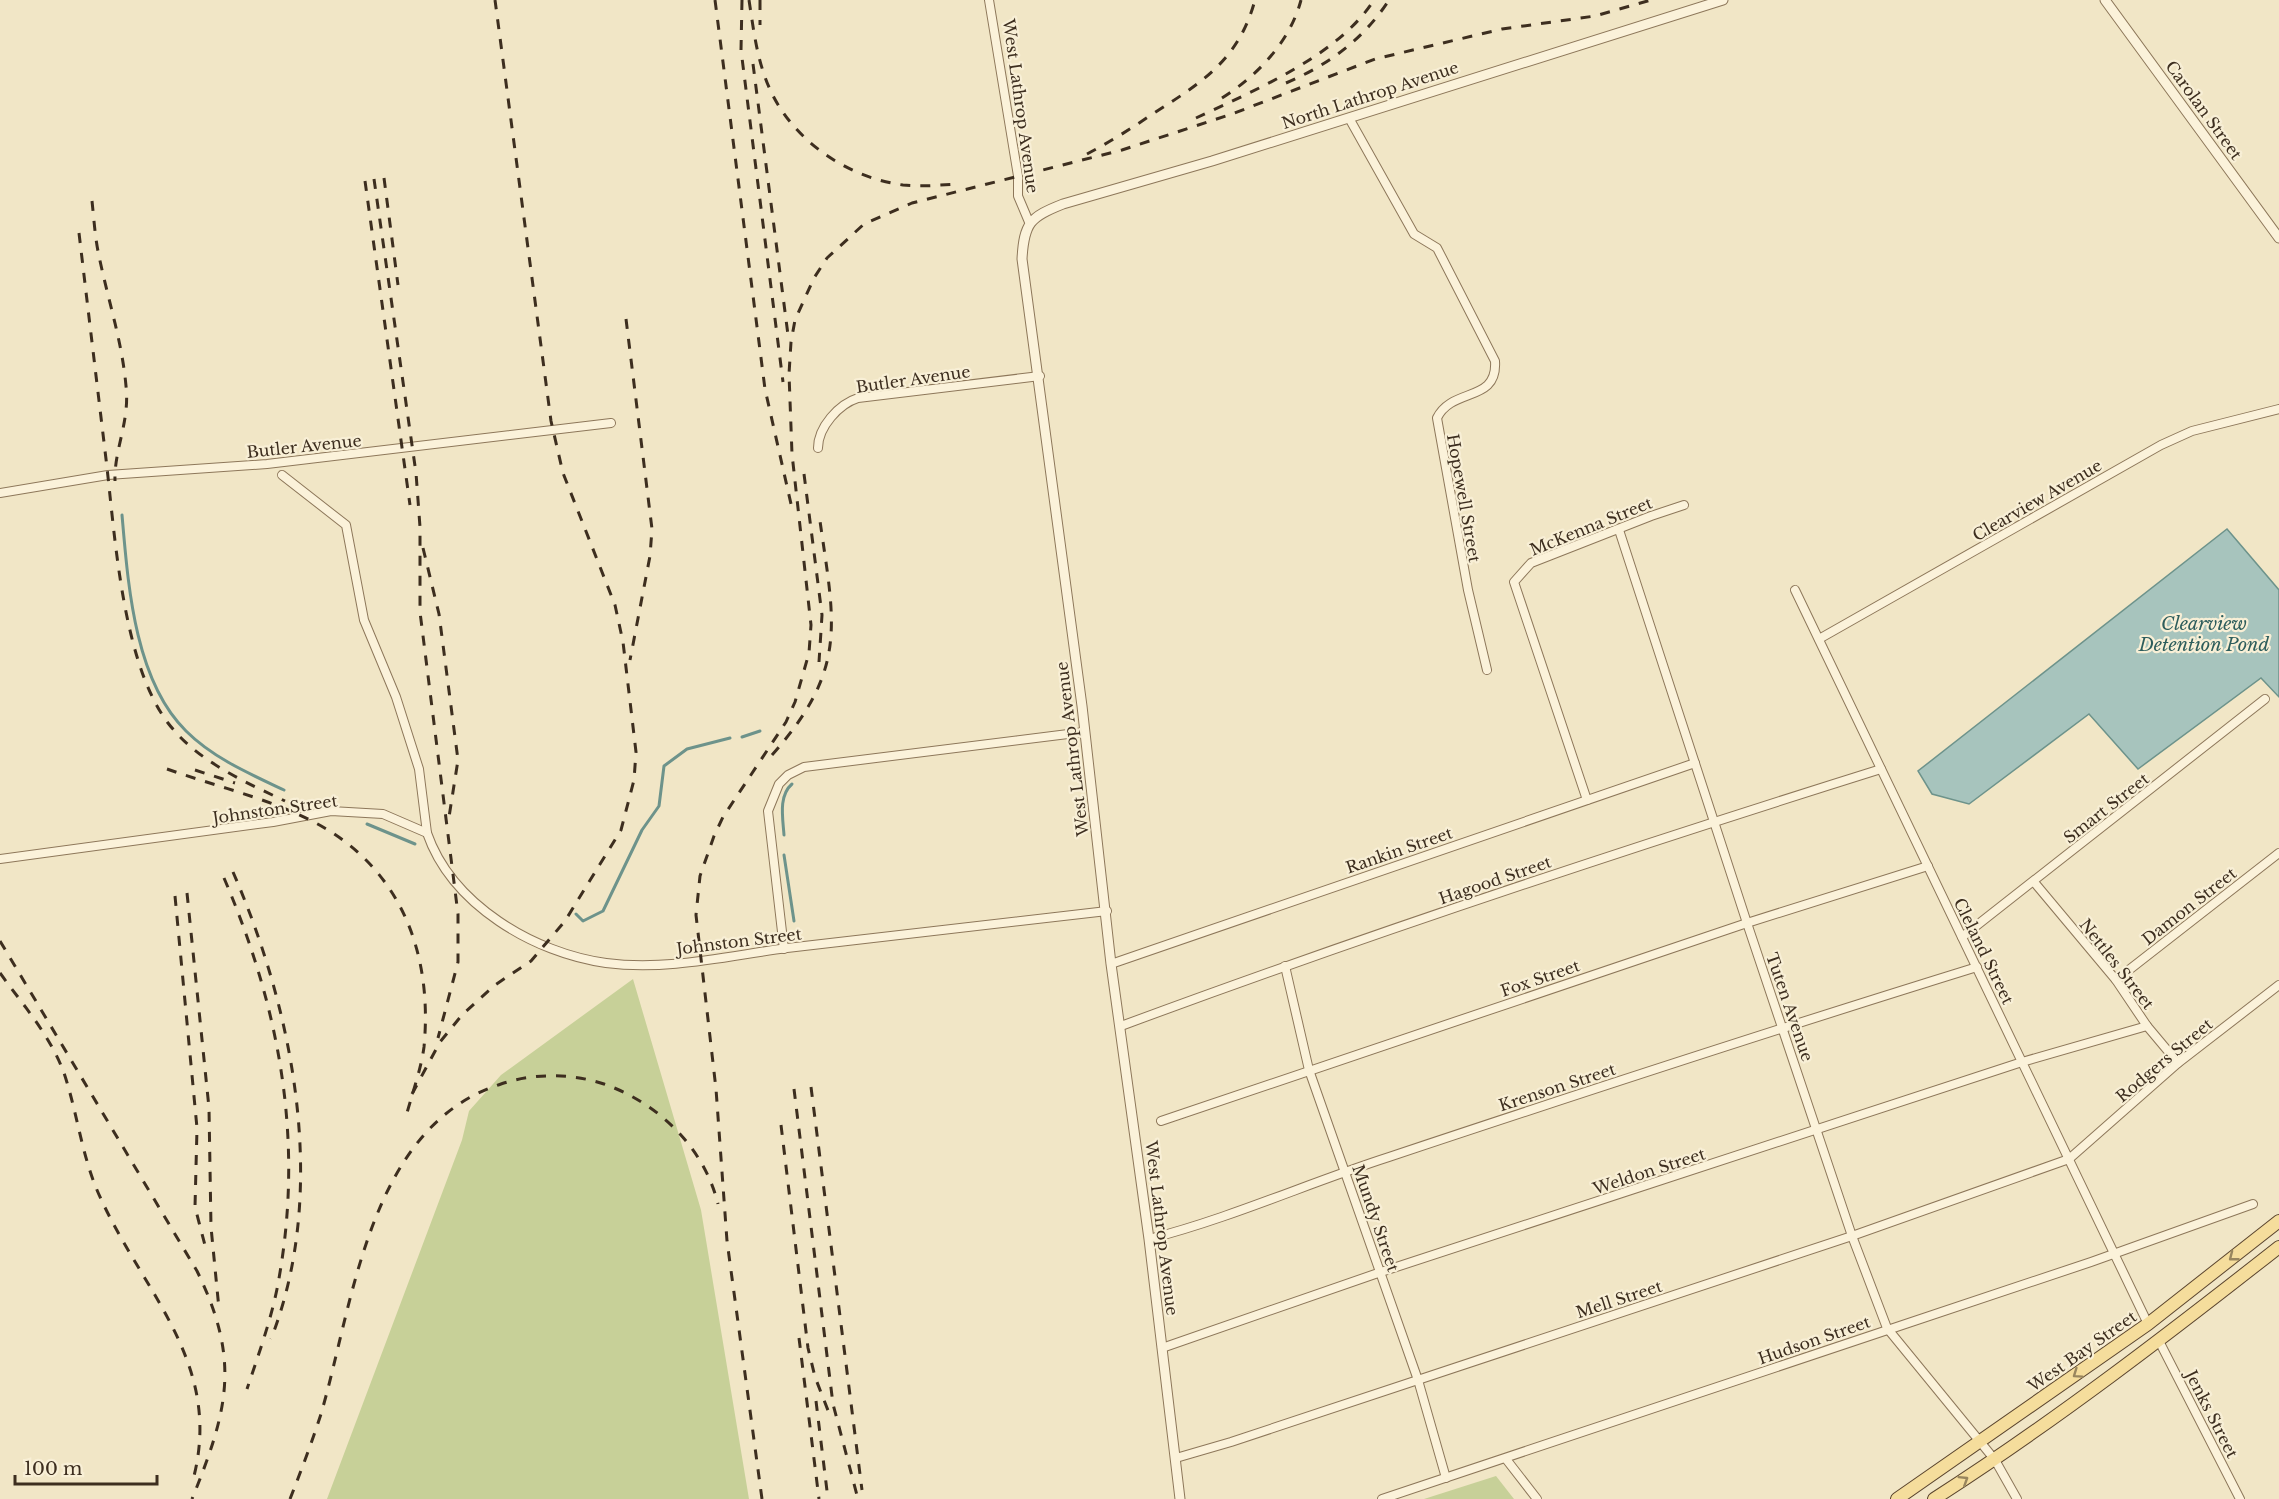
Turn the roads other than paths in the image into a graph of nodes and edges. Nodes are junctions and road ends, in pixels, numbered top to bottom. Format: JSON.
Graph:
{"nodes":[{"id":1,"x":989,"y":0,"type":"edge"},
{"id":2,"x":1723,"y":0,"type":"edge"},
{"id":3,"x":2105,"y":0,"type":"edge"},
{"id":4,"x":1349,"y":118,"type":"junction"},
{"id":5,"x":1029,"y":222,"type":"junction"},
{"id":6,"x":2279,"y":238,"type":"edge"},
{"id":7,"x":1040,"y":376,"type":"junction"},
{"id":8,"x":2279,"y":409,"type":"edge"},
{"id":9,"x":611,"y":423,"type":"dead end"},
{"id":10,"x":818,"y":448,"type":"dead end"},
{"id":11,"x":282,"y":475,"type":"dead end"},
{"id":12,"x":0,"y":493,"type":"edge"},
{"id":13,"x":1684,"y":505,"type":"dead end"},
{"id":14,"x":1619,"y":530,"type":"junction"},
{"id":15,"x":1795,"y":590,"type":"dead end"},
{"id":16,"x":1819,"y":639,"type":"junction"},
{"id":17,"x":1486,"y":670,"type":"dead end"},
{"id":18,"x":2265,"y":699,"type":"dead end"},
{"id":19,"x":1084,"y":732,"type":"junction"},
{"id":20,"x":1695,"y":762,"type":"junction"},
{"id":21,"x":1881,"y":769,"type":"junction"},
{"id":22,"x":1587,"y":800,"type":"junction"},
{"id":23,"x":1714,"y":821,"type":"junction"},
{"id":24,"x":427,"y":833,"type":"junction"},
{"id":25,"x":2279,"y":853,"type":"edge"},
{"id":26,"x":0,"y":859,"type":"edge"},
{"id":27,"x":1928,"y":866,"type":"junction"},
{"id":28,"x":2034,"y":882,"type":"junction"},
{"id":29,"x":1107,"y":911,"type":"junction"},
{"id":30,"x":1747,"y":923,"type":"junction"},
{"id":31,"x":1962,"y":937,"type":"junction"},
{"id":32,"x":784,"y":949,"type":"junction"},
{"id":33,"x":1111,"y":964,"type":"junction"},
{"id":34,"x":1285,"y":966,"type":"junction"},
{"id":35,"x":1977,"y":967,"type":"junction"},
{"id":36,"x":2116,"y":980,"type":"junction"},
{"id":37,"x":2279,"y":985,"type":"edge"},
{"id":38,"x":1121,"y":1026,"type":"junction"},
{"id":39,"x":2147,"y":1026,"type":"junction"},
{"id":40,"x":1783,"y":1027,"type":"junction"},
{"id":41,"x":2022,"y":1062,"type":"junction"},
{"id":42,"x":2178,"y":1063,"type":"junction"},
{"id":43,"x":1309,"y":1070,"type":"junction"},
{"id":44,"x":1161,"y":1121,"type":"dead end"},
{"id":45,"x":1817,"y":1131,"type":"junction"},
{"id":46,"x":2069,"y":1159,"type":"junction"},
{"id":47,"x":1346,"y":1171,"type":"junction"},
{"id":48,"x":2253,"y":1204,"type":"dead end"},
{"id":49,"x":2279,"y":1221,"type":"edge"},
{"id":50,"x":1852,"y":1236,"type":"junction"},
{"id":51,"x":1149,"y":1239,"type":"junction"},
{"id":52,"x":2279,"y":1247,"type":"edge"},
{"id":53,"x":2114,"y":1253,"type":"junction"},
{"id":54,"x":1380,"y":1272,"type":"junction"},
{"id":55,"x":2148,"y":1324,"type":"junction"},
{"id":56,"x":1887,"y":1329,"type":"junction"},
{"id":57,"x":2159,"y":1341,"type":"junction"},
{"id":58,"x":1162,"y":1348,"type":"junction"},
{"id":59,"x":1418,"y":1380,"type":"junction"},
{"id":60,"x":1979,"y":1443,"type":"junction"},
{"id":61,"x":1176,"y":1458,"type":"junction"},
{"id":62,"x":1506,"y":1459,"type":"junction"},
{"id":63,"x":1995,"y":1460,"type":"junction"},
{"id":64,"x":1446,"y":1478,"type":"junction"},
{"id":65,"x":1180,"y":1499,"type":"edge"},
{"id":66,"x":1382,"y":1499,"type":"edge"},
{"id":67,"x":1537,"y":1499,"type":"edge"},
{"id":68,"x":1897,"y":1499,"type":"edge"},
{"id":69,"x":1934,"y":1499,"type":"edge"},
{"id":70,"x":2017,"y":1499,"type":"edge"},
{"id":71,"x":2240,"y":1499,"type":"edge"}],
"edges":[{"from":1,"to":5,"type":"street","name":"West Lathrop Avenue"},
{"from":2,"to":4,"type":"street","name":"North Lathrop Avenue"},
{"from":3,"to":6,"type":"street","name":"Carolan Street"},
{"from":4,"to":5,"type":"street","name":"North Lathrop Avenue"},
{"from":4,"to":17,"type":"street","name":"Hopewell Street"},
{"from":5,"to":7,"type":"street","name":"West Lathrop Avenue"},
{"from":7,"to":10,"type":"street","name":"Butler Avenue"},
{"from":7,"to":19,"type":"street","name":"West Lathrop Avenue"},
{"from":8,"to":16,"type":"street","name":"Clearview Avenue"},
{"from":9,"to":12,"type":"street","name":"Butler Avenue"},
{"from":11,"to":24,"type":"street"},
{"from":13,"to":14,"type":"street","name":"McKenna Street"},
{"from":14,"to":20,"type":"street","name":"Tuten Avenue"},
{"from":14,"to":22,"type":"street","name":"McKenna Street"},
{"from":15,"to":16,"type":"street","name":"Cleland Street"},
{"from":16,"to":21,"type":"street","name":"Cleland Street"},
{"from":18,"to":28,"type":"street","name":"Smart Street"},
{"from":19,"to":29,"type":"street","name":"West Lathrop Avenue"},
{"from":19,"to":32,"type":"street"},
{"from":20,"to":22,"type":"street","name":"Rankin Street"},
{"from":20,"to":23,"type":"street","name":"Tuten Avenue"},
{"from":21,"to":23,"type":"street","name":"Hagood Street"},
{"from":21,"to":27,"type":"street","name":"Cleland Street"},
{"from":22,"to":33,"type":"street","name":"Rankin Street"},
{"from":23,"to":30,"type":"street","name":"Tuten Avenue"},
{"from":23,"to":34,"type":"street","name":"Hagood Street"},
{"from":24,"to":26,"type":"street","name":"Johnston Street"},
{"from":24,"to":32,"type":"street","name":"Johnston Street"},
{"from":25,"to":36,"type":"street","name":"Damon Street"},
{"from":27,"to":30,"type":"street","name":"Fox Street"},
{"from":27,"to":31,"type":"street","name":"Cleland Street"},
{"from":28,"to":31,"type":"street","name":"Smart Street"},
{"from":28,"to":36,"type":"street","name":"Nettles Street"},
{"from":29,"to":32,"type":"street","name":"Johnston Street"},
{"from":29,"to":33,"type":"street","name":"West Lathrop Avenue"},
{"from":30,"to":40,"type":"street","name":"Tuten Avenue"},
{"from":30,"to":43,"type":"street","name":"Fox Street"},
{"from":31,"to":35,"type":"street","name":"Cleland Street"},
{"from":33,"to":38,"type":"street","name":"West Lathrop Avenue"},
{"from":34,"to":38,"type":"street","name":"Hagood Street"},
{"from":34,"to":43,"type":"street","name":"Mundy Street"},
{"from":35,"to":40,"type":"street","name":"Krenson Street"},
{"from":35,"to":41,"type":"street","name":"Cleland Street"},
{"from":36,"to":39,"type":"street","name":"Nettles Street"},
{"from":37,"to":42,"type":"street","name":"Rodgers Street"},
{"from":38,"to":51,"type":"street","name":"West Lathrop Avenue"},
{"from":39,"to":41,"type":"street","name":"Weldon Street"},
{"from":39,"to":42,"type":"street","name":"Nettles Street"},
{"from":40,"to":45,"type":"street","name":"Tuten Avenue"},
{"from":40,"to":47,"type":"street","name":"Krenson Street"},
{"from":41,"to":45,"type":"street","name":"Weldon Street"},
{"from":41,"to":46,"type":"street","name":"Cleland Street"},
{"from":42,"to":46,"type":"street","name":"Rodgers Street"},
{"from":43,"to":44,"type":"street","name":"Fox Street"},
{"from":43,"to":47,"type":"street","name":"Mundy Street"},
{"from":45,"to":50,"type":"street","name":"Tuten Avenue"},
{"from":45,"to":54,"type":"street","name":"Weldon Street"},
{"from":46,"to":50,"type":"street","name":"Mell Street"},
{"from":46,"to":53,"type":"street","name":"Cleland Street"},
{"from":47,"to":51,"type":"street","name":"Krenson Street"},
{"from":47,"to":54,"type":"street","name":"Mundy Street"},
{"from":48,"to":53,"type":"street","name":"Hudson Street"},
{"from":49,"to":55,"type":"main road","name":"West Bay Street","one_way":true},
{"from":50,"to":56,"type":"street","name":"Tuten Avenue"},
{"from":50,"to":59,"type":"street","name":"Mell Street"},
{"from":51,"to":58,"type":"street","name":"West Lathrop Avenue"},
{"from":52,"to":57,"type":"main road"},
{"from":53,"to":55,"type":"street","name":"Cleland Street"},
{"from":53,"to":56,"type":"street","name":"Hudson Street"},
{"from":54,"to":58,"type":"street","name":"Weldon Street"},
{"from":54,"to":59,"type":"street","name":"Mundy Street"},
{"from":55,"to":60,"type":"main road","name":"West Bay Street","one_way":true},
{"from":56,"to":60,"type":"street","name":"Tuten Avenue"},
{"from":56,"to":62,"type":"street","name":"Hudson Street"},
{"from":57,"to":63,"type":"main road"},
{"from":57,"to":71,"type":"street","name":"Jenks Street"},
{"from":58,"to":61,"type":"street","name":"West Lathrop Avenue"},
{"from":59,"to":61,"type":"street","name":"Mell Street"},
{"from":59,"to":64,"type":"street","name":"Mundy Street"},
{"from":60,"to":63,"type":"street","name":"Tuten Avenue"},
{"from":60,"to":68,"type":"main road","name":"West Bay Street"},
{"from":61,"to":65,"type":"street","name":"West Lathrop Avenue"},
{"from":62,"to":64,"type":"street","name":"Hudson Street"},
{"from":62,"to":67,"type":"street"},
{"from":69,"to":63,"type":"main road","one_way":true},
{"from":63,"to":70,"type":"street","name":"Tuten Avenue"},
{"from":64,"to":66,"type":"street","name":"Hudson Street"}]}
